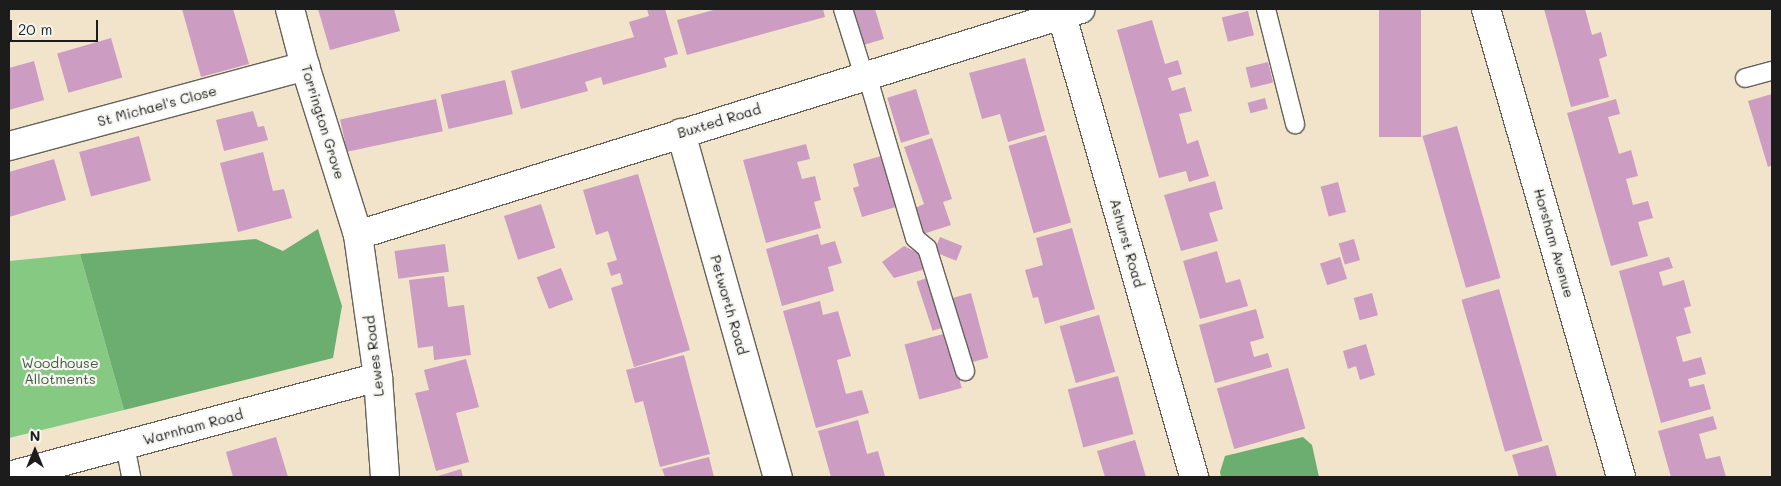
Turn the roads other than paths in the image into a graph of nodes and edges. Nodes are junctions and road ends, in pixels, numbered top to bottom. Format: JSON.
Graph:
{"nodes":[{"id":1,"x":290,"y":9,"type":"edge"},
{"id":2,"x":843,"y":9,"type":"edge"},
{"id":3,"x":1266,"y":9,"type":"edge"},
{"id":4,"x":1486,"y":9,"type":"edge"},
{"id":5,"x":1067,"y":11,"type":"edge"},
{"id":6,"x":306,"y":66,"type":"junction"},
{"id":7,"x":1772,"y":71,"type":"edge"},
{"id":8,"x":865,"y":76,"type":"junction"},
{"id":9,"x":1745,"y":78,"type":"dead end"},
{"id":10,"x":1295,"y":124,"type":"dead end"},
{"id":11,"x":681,"y":133,"type":"junction"},
{"id":12,"x":9,"y":146,"type":"edge"},
{"id":13,"x":358,"y":236,"type":"junction"},
{"id":14,"x":966,"y":371,"type":"dead end"},
{"id":15,"x":378,"y":377,"type":"junction"},
{"id":16,"x":125,"y":445,"type":"junction"},
{"id":17,"x":9,"y":476,"type":"edge"},
{"id":18,"x":131,"y":477,"type":"edge"},
{"id":19,"x":385,"y":477,"type":"edge"},
{"id":20,"x":778,"y":477,"type":"edge"},
{"id":21,"x":1194,"y":477,"type":"edge"},
{"id":22,"x":1621,"y":477,"type":"edge"}],
"edges":[{"from":1,"to":6,"type":"street","name":"Torrington Grove"},
{"from":2,"to":8,"type":"lane"},
{"from":3,"to":10,"type":"lane"},
{"from":4,"to":22,"type":"street","name":"Horsham Avenue"},
{"from":5,"to":8,"type":"street","name":"Buxted Road"},
{"from":5,"to":21,"type":"street","name":"Ashurst Road"},
{"from":6,"to":12,"type":"street","name":"St Michael's Close"},
{"from":6,"to":13,"type":"street","name":"Torrington Grove"},
{"from":7,"to":9,"type":"lane"},
{"from":8,"to":11,"type":"street","name":"Buxted Road"},
{"from":8,"to":14,"type":"lane"},
{"from":11,"to":13,"type":"street","name":"Buxted Road"},
{"from":11,"to":20,"type":"street","name":"Petworth Road"},
{"from":13,"to":15,"type":"street","name":"Lewes Road"},
{"from":15,"to":16,"type":"street","name":"Warnham Road"},
{"from":15,"to":19,"type":"street","name":"Lewes Road"},
{"from":16,"to":17,"type":"street","name":"Warnham Road"},
{"from":16,"to":18,"type":"lane"}]}
